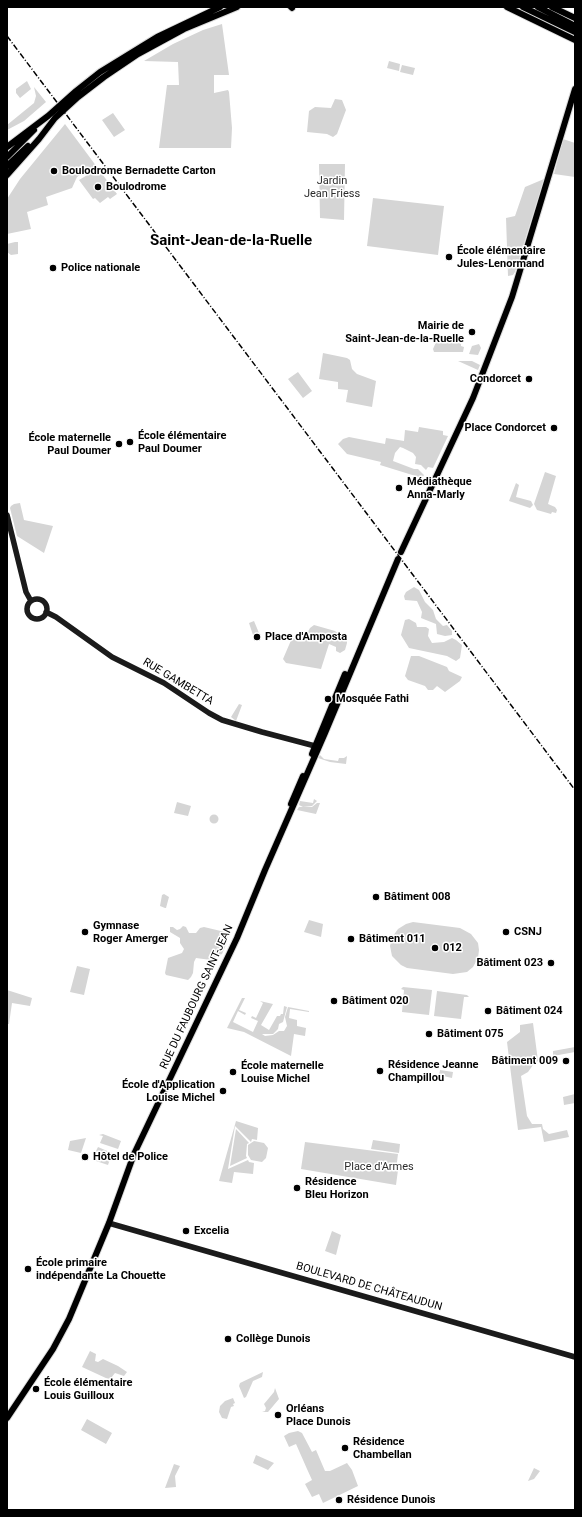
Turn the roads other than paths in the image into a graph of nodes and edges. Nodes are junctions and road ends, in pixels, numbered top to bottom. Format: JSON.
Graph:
{"nodes":[{"id":1,"x":220,"y":7,"type":"edge"},
{"id":2,"x":237,"y":7,"type":"edge"},
{"id":3,"x":507,"y":7,"type":"edge"},
{"id":4,"x":523,"y":7,"type":"edge"},
{"id":5,"x":538,"y":7,"type":"edge"},
{"id":6,"x":552,"y":7,"type":"edge"},
{"id":7,"x":575,"y":18,"type":"edge"},
{"id":8,"x":575,"y":26,"type":"edge"},
{"id":9,"x":575,"y":32,"type":"edge"},
{"id":10,"x":575,"y":40,"type":"edge"},
{"id":11,"x":575,"y":89,"type":"edge"},
{"id":12,"x":48,"y":116,"type":"junction"},
{"id":13,"x":50,"y":124,"type":"junction"},
{"id":14,"x":7,"y":147,"type":"edge"},
{"id":15,"x":7,"y":157,"type":"edge"},
{"id":16,"x":7,"y":166,"type":"edge"},
{"id":17,"x":7,"y":175,"type":"edge"},
{"id":18,"x":7,"y":515,"type":"edge"},
{"id":19,"x":401,"y":552,"type":"dead end"},
{"id":20,"x":396,"y":562,"type":"dead end"},
{"id":21,"x":31,"y":601,"type":"junction"},
{"id":22,"x":46,"y":612,"type":"junction"},
{"id":23,"x":374,"y":613,"type":"junction"},
{"id":24,"x":315,"y":746,"type":"junction"},
{"id":25,"x":299,"y":795,"type":"junction"},
{"id":26,"x":263,"y":874,"type":"junction"},
{"id":27,"x":132,"y":1159,"type":"junction"},
{"id":28,"x":109,"y":1221,"type":"junction"},
{"id":29,"x":575,"y":1357,"type":"edge"},
{"id":30,"x":7,"y":1418,"type":"edge"}],
"edges":[{"from":1,"to":12,"type":"main road"},
{"from":2,"to":13,"type":"main road"},
{"from":3,"to":10,"type":"main road"},
{"from":4,"to":9,"type":"main road"},
{"from":5,"to":8,"type":"main road"},
{"from":6,"to":7,"type":"main road"},
{"from":11,"to":19,"type":"main road"},
{"from":12,"to":14,"type":"main road"},
{"from":12,"to":15,"type":"main road"},
{"from":13,"to":16,"type":"main road"},
{"from":13,"to":17,"type":"main road"},
{"from":18,"to":21,"type":"main road"},
{"from":20,"to":23,"type":"main road"},
{"from":21,"to":22,"type":"main road"},
{"from":21,"to":22,"type":"main road"},
{"from":22,"to":24,"type":"main road","name":"RUE GAMBETTA"},
{"from":23,"to":24,"type":"main road"},
{"from":23,"to":24,"type":"main road"},
{"from":24,"to":25,"type":"main road","name":"RUE DU FAUBOURG SAINT-JEAN"},
{"from":24,"to":25,"type":"main road"},
{"from":24,"to":26,"type":"main road"},
{"from":25,"to":26,"type":"main road","name":"RUE DU FAUBOURG SAINT-JEAN"},
{"from":26,"to":27,"type":"main road","name":"RUE DU FAUBOURG SAINT-JEAN"},
{"from":27,"to":28,"type":"main road","name":"RUE DU FAUBOURG SAINT-JEAN"},
{"from":27,"to":28,"type":"main road","name":"RUE DU FAUBOURG SAINT-JEAN"},
{"from":28,"to":29,"type":"main road","name":"BOULEVARD DE CHÂTEAUDUN"},
{"from":28,"to":30,"type":"main road","name":"RUE DU FAUBOURG SAINT-JEAN"}]}
